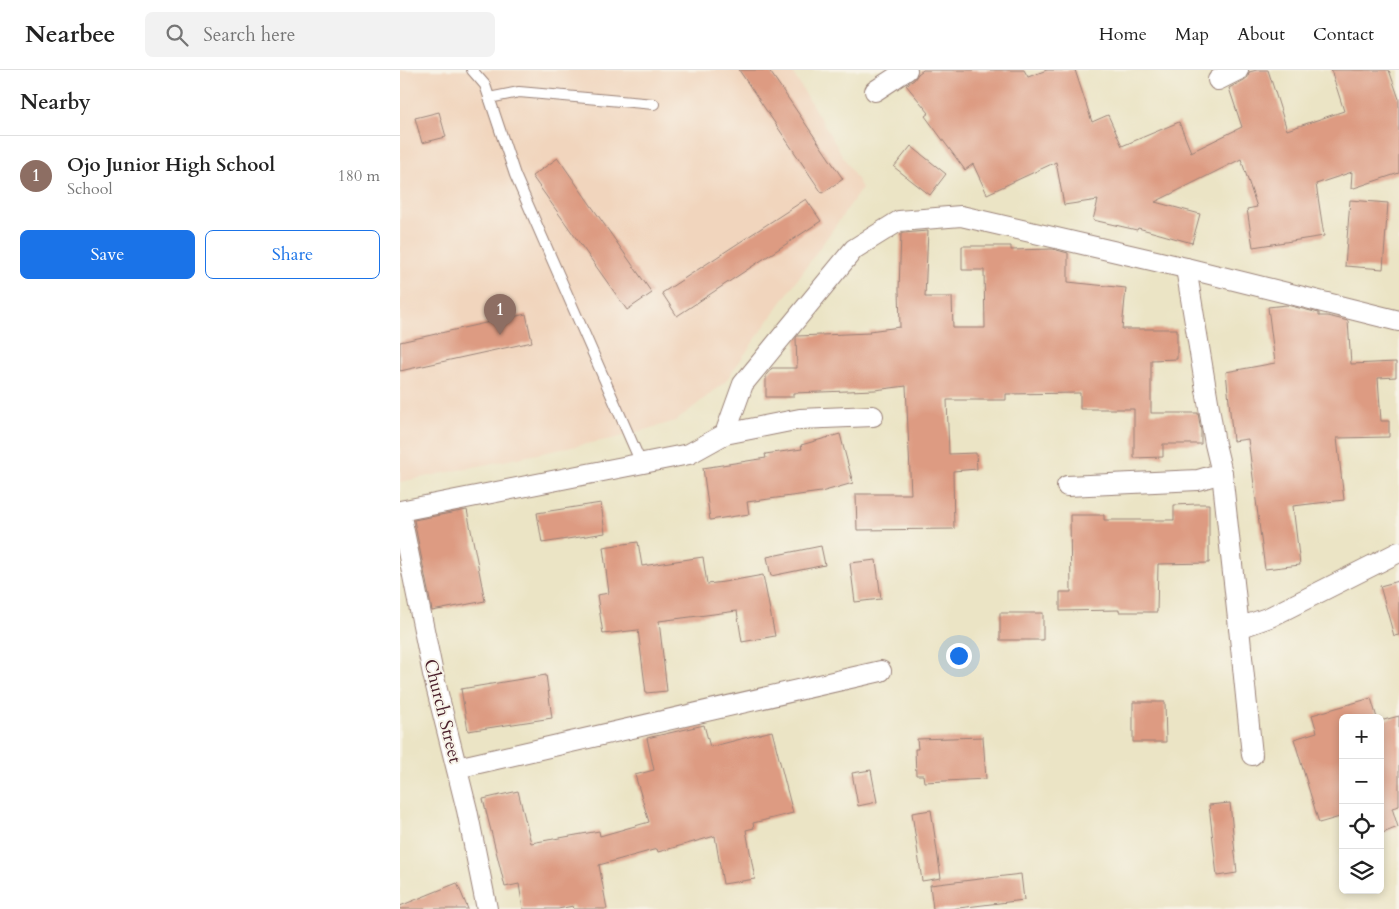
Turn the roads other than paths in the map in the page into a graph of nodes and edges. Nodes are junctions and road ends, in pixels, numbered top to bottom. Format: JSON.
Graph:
{"nodes":[{"id":1,"x":472,"y":70,"type":"edge"},
{"id":2,"x":907,"y":70,"type":"edge"},
{"id":3,"x":1238,"y":70,"type":"edge"},
{"id":4,"x":1218,"y":80,"type":"dead end"},
{"id":5,"x":875,"y":91,"type":"dead end"},
{"id":6,"x":490,"y":98,"type":"junction"},
{"id":7,"x":654,"y":104,"type":"dead end"},
{"id":8,"x":1186,"y":268,"type":"junction"},
{"id":9,"x":1399,"y":321,"type":"edge"},
{"id":10,"x":873,"y":416,"type":"dead end"},
{"id":11,"x":725,"y":434,"type":"junction"},
{"id":12,"x":641,"y":463,"type":"junction"},
{"id":13,"x":1222,"y":473,"type":"junction"},
{"id":14,"x":1067,"y":486,"type":"dead end"},
{"id":15,"x":400,"y":512,"type":"edge"},
{"id":16,"x":1399,"y":552,"type":"edge"},
{"id":17,"x":1239,"y":628,"type":"junction"},
{"id":18,"x":881,"y":671,"type":"dead end"},
{"id":19,"x":1252,"y":755,"type":"dead end"},
{"id":20,"x":457,"y":768,"type":"junction"},
{"id":21,"x":487,"y":909,"type":"edge"}],
"edges":[{"from":1,"to":6,"type":"lane"},
{"from":2,"to":5,"type":"street"},
{"from":3,"to":4,"type":"street"},
{"from":6,"to":7,"type":"lane"},
{"from":6,"to":12,"type":"lane"},
{"from":8,"to":9,"type":"street"},
{"from":8,"to":11,"type":"street"},
{"from":8,"to":13,"type":"street"},
{"from":10,"to":11,"type":"street"},
{"from":11,"to":12,"type":"street"},
{"from":12,"to":15,"type":"street"},
{"from":13,"to":14,"type":"street"},
{"from":13,"to":17,"type":"street"},
{"from":15,"to":20,"type":"street","name":"Church Street"},
{"from":16,"to":17,"type":"street"},
{"from":17,"to":19,"type":"street"},
{"from":18,"to":20,"type":"street"},
{"from":20,"to":21,"type":"street","name":"Church Street"}]}
